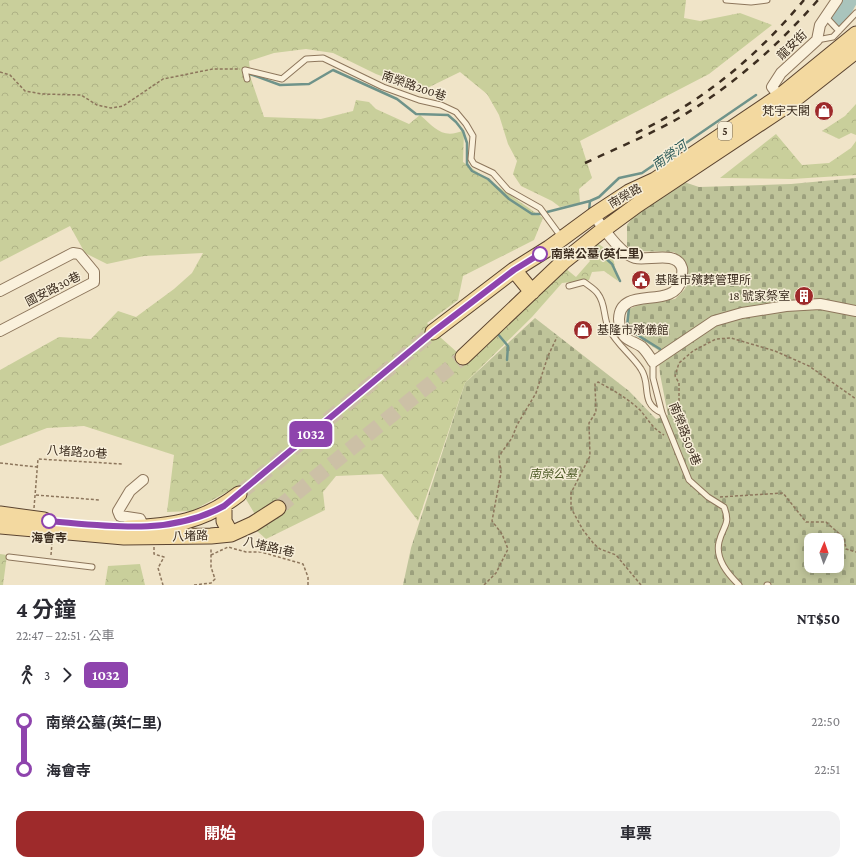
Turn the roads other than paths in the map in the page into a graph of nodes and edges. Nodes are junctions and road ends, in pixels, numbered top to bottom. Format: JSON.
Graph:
{"nodes":[{"id":1,"x":726,"y":0,"type":"edge"},
{"id":2,"x":767,"y":0,"type":"edge"},
{"id":3,"x":837,"y":0,"type":"edge"},
{"id":4,"x":856,"y":13,"type":"edge"},
{"id":5,"x":826,"y":17,"type":"junction"},
{"id":6,"x":839,"y":31,"type":"junction"},
{"id":7,"x":856,"y":34,"type":"edge"},
{"id":8,"x":817,"y":40,"type":"junction"},
{"id":9,"x":856,"y":50,"type":"edge"},
{"id":10,"x":248,"y":79,"type":"dead end"},
{"id":11,"x":783,"y":101,"type":"junction"},
{"id":12,"x":594,"y":214,"type":"junction"},
{"id":13,"x":604,"y":229,"type":"junction"},
{"id":14,"x":563,"y":238,"type":"junction"},
{"id":15,"x":528,"y":261,"type":"junction"},
{"id":16,"x":514,"y":270,"type":"junction"},
{"id":17,"x":544,"y":281,"type":"junction"},
{"id":18,"x":569,"y":286,"type":"dead end"},
{"id":19,"x":0,"y":292,"type":"edge"},
{"id":20,"x":532,"y":292,"type":"junction"},
{"id":21,"x":856,"y":311,"type":"edge"},
{"id":22,"x":0,"y":331,"type":"edge"},
{"id":23,"x":433,"y":332,"type":"tunnel mouth"},
{"id":24,"x":463,"y":357,"type":"tunnel mouth"},
{"id":25,"x":653,"y":362,"type":"junction"},
{"id":26,"x":662,"y":413,"type":"junction"},
{"id":27,"x":143,"y":480,"type":"dead end"},
{"id":28,"x":239,"y":494,"type":"tunnel mouth"},
{"id":29,"x":224,"y":506,"type":"junction"},
{"id":30,"x":278,"y":508,"type":"tunnel mouth"},
{"id":31,"x":0,"y":514,"type":"edge"},
{"id":32,"x":207,"y":515,"type":"junction"},
{"id":33,"x":0,"y":526,"type":"edge"},
{"id":34,"x":149,"y":532,"type":"junction"},
{"id":35,"x":231,"y":534,"type":"junction"},
{"id":36,"x":211,"y":536,"type":"junction"},
{"id":37,"x":9,"y":557,"type":"dead end"},
{"id":38,"x":92,"y":567,"type":"dead end"},
{"id":39,"x":739,"y":585,"type":"edge"}],
"edges":[{"from":1,"to":2,"type":"lane"},
{"from":3,"to":5,"type":"street","name":"龍安街"},
{"from":4,"to":6,"type":"lane"},
{"from":5,"to":6,"type":"lane"},
{"from":5,"to":8,"type":"street","name":"龍安街"},
{"from":6,"to":8,"type":"lane"},
{"from":7,"to":11,"type":"main road","name":"南榮路","number":"5"},
{"from":8,"to":11,"type":"street","name":"龍安街"},
{"from":9,"to":11,"type":"main road","name":"南榮路","number":"5"},
{"from":10,"to":14,"type":"lane","name":"南榮路200巷"},
{"from":11,"to":12,"type":"main road","name":"南榮路","number":"5"},
{"from":11,"to":13,"type":"main road","name":"南榮路","number":"5"},
{"from":12,"to":13,"type":"street"},
{"from":12,"to":14,"type":"main road","name":"南榮路","number":"5"},
{"from":13,"to":17,"type":"main road","name":"南榮路","number":"5"},
{"from":13,"to":25,"type":"street"},
{"from":14,"to":15,"type":"main road","name":"南榮路","number":"5"},
{"from":15,"to":16,"type":"main road","name":"南榮路","number":"5"},
{"from":15,"to":17,"type":"main road"},
{"from":16,"to":20,"type":"main road"},
{"from":16,"to":23,"type":"main road","name":"南榮路","number":"5"},
{"from":17,"to":20,"type":"main road","name":"南榮路","number":"5"},
{"from":18,"to":26,"type":"lane"},
{"from":19,"to":22,"type":"street","name":"國安路30巷"},
{"from":20,"to":24,"type":"main road","name":"南榮路","number":"5"},
{"from":21,"to":25,"type":"street"},
{"from":25,"to":26,"type":"lane","name":"南榮路509巷"},
{"from":26,"to":39,"type":"lane","name":"南榮路509巷"},
{"from":27,"to":34,"type":"street"},
{"from":28,"to":29,"type":"main road","name":"八堵路"},
{"from":29,"to":32,"type":"main road","name":"八堵路"},
{"from":29,"to":35,"type":"main road"},
{"from":30,"to":35,"type":"main road","name":"八堵路"},
{"from":31,"to":34,"type":"main road","name":"八堵路"},
{"from":32,"to":34,"type":"main road","name":"八堵路"},
{"from":32,"to":36,"type":"main road"},
{"from":33,"to":34,"type":"main road","name":"八堵路"},
{"from":34,"to":36,"type":"main road","name":"八堵路"},
{"from":35,"to":36,"type":"main road","name":"八堵路"},
{"from":37,"to":38,"type":"lane"}]}
